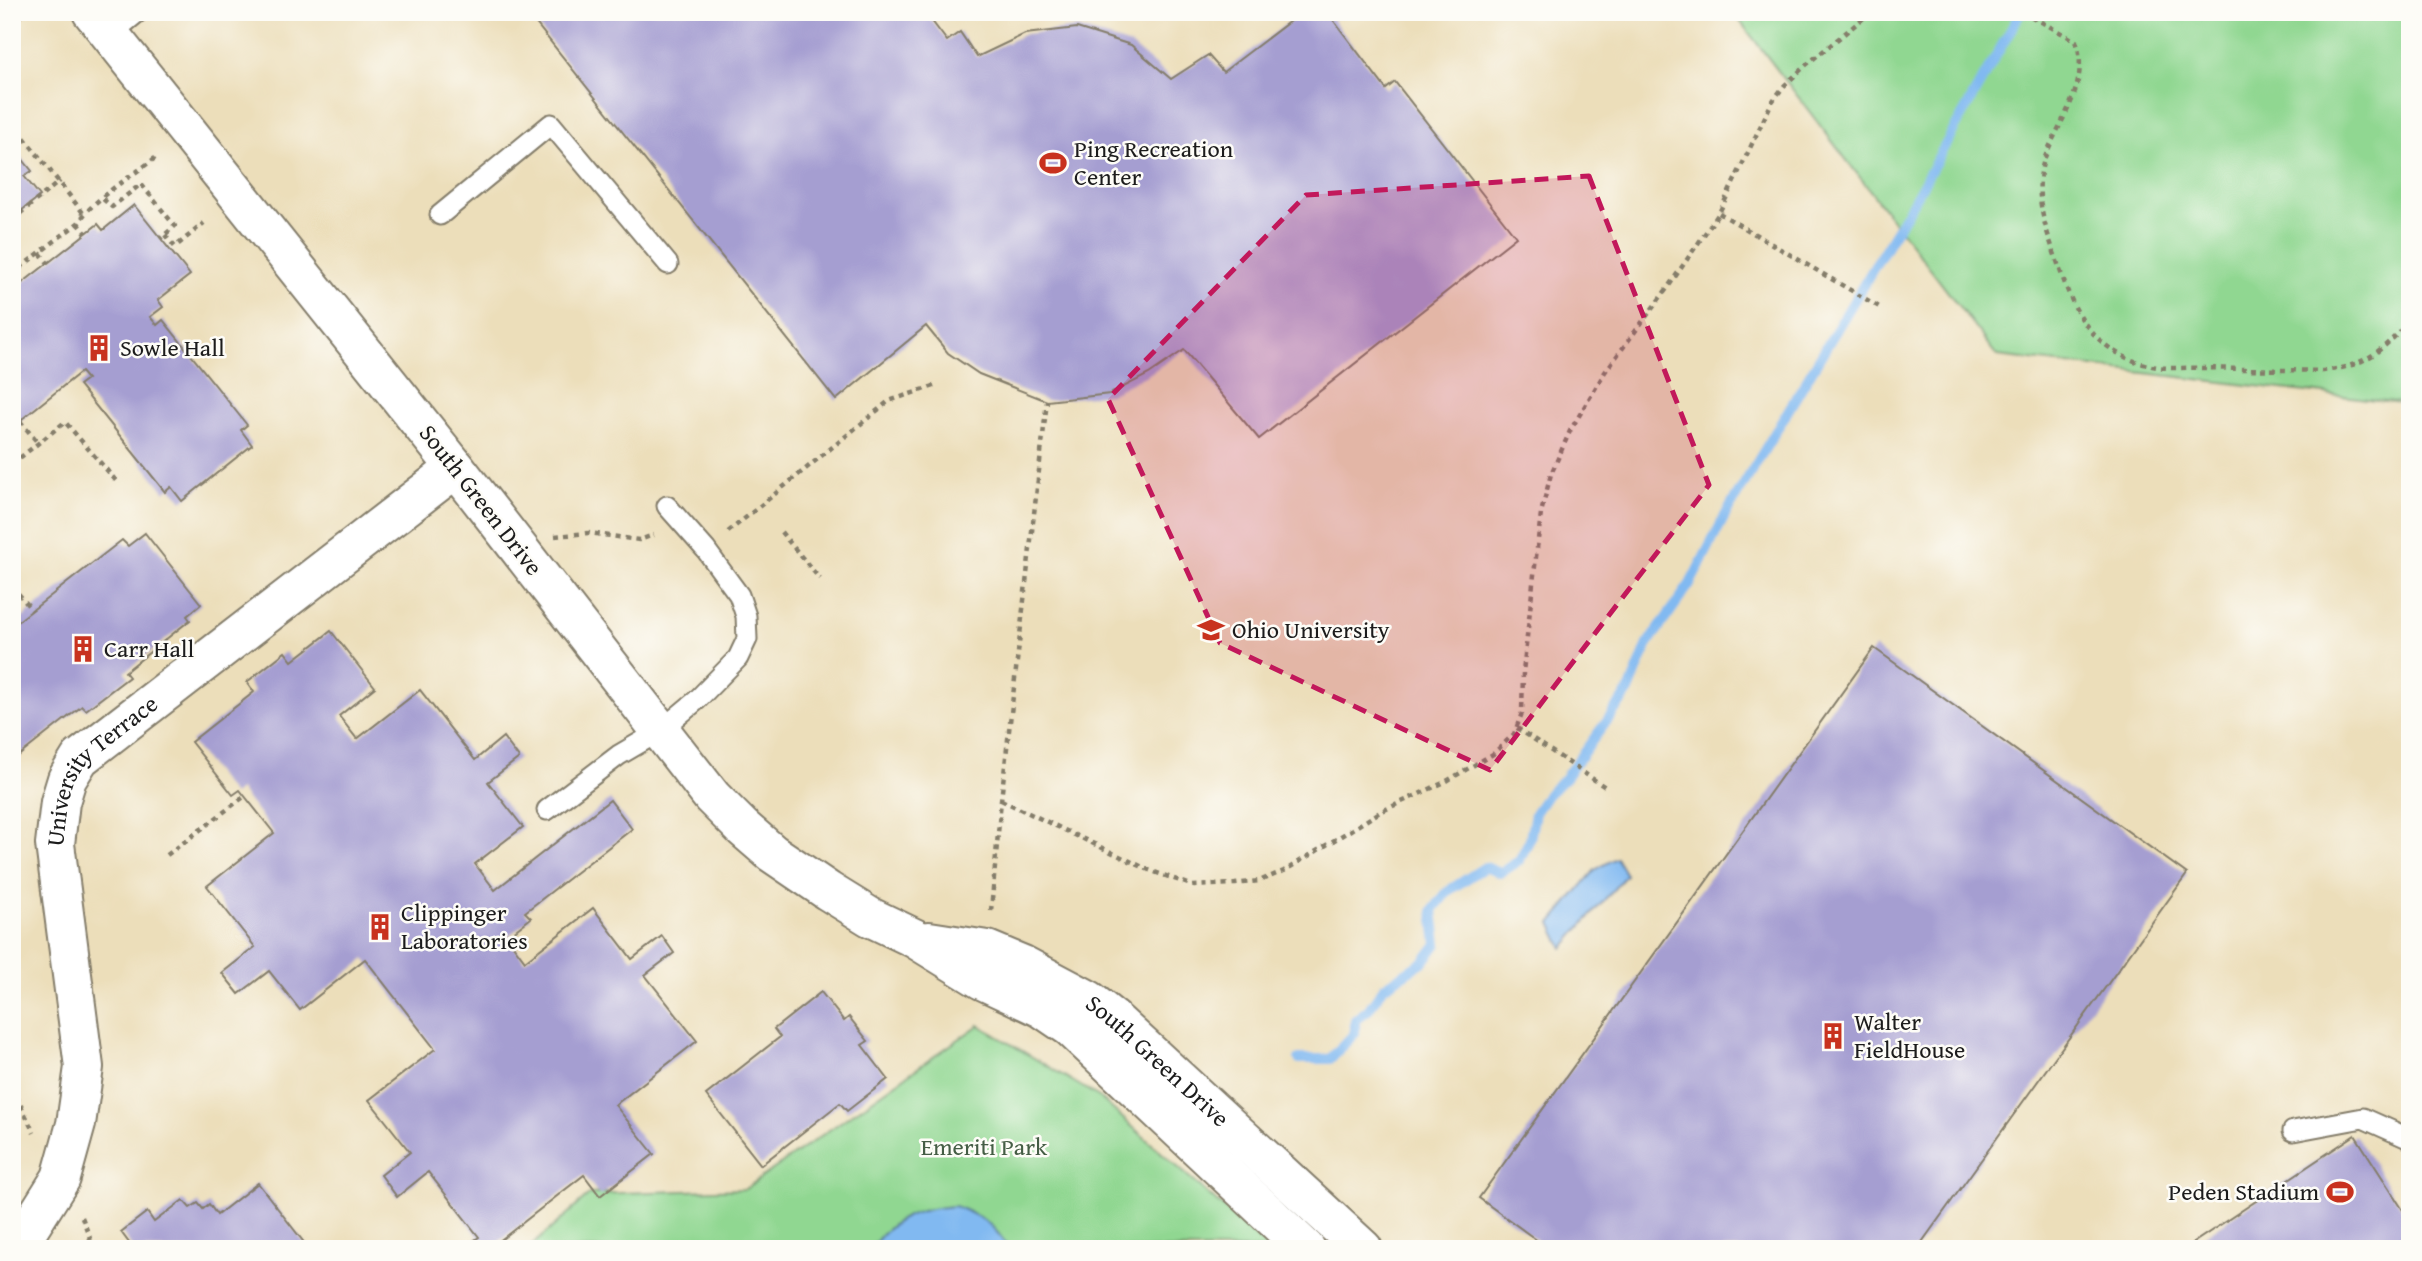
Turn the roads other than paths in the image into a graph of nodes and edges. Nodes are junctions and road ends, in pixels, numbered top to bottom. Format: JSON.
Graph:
{"nodes":[{"id":1,"x":113,"y":20,"type":"edge"},
{"id":2,"x":440,"y":215,"type":"dead end"},
{"id":3,"x":668,"y":264,"type":"dead end"},
{"id":4,"x":456,"y":468,"type":"junction"},
{"id":5,"x":667,"y":506,"type":"dead end"},
{"id":6,"x":660,"y":731,"type":"junction"},
{"id":7,"x":547,"y":810,"type":"dead end"},
{"id":8,"x":914,"y":938,"type":"junction"},
{"id":9,"x":2293,"y":1131,"type":"dead end"},
{"id":10,"x":2410,"y":1139,"type":"edge"},
{"id":11,"x":18,"y":1247,"type":"edge"},
{"id":12,"x":1306,"y":1249,"type":"edge"},
{"id":13,"x":1363,"y":1249,"type":"edge"}],
"edges":[{"from":1,"to":4,"type":"street","name":"South Green Drive"},
{"from":2,"to":3,"type":"lane"},
{"from":4,"to":6,"type":"street","name":"South Green Drive"},
{"from":4,"to":11,"type":"street","name":"University Terrace"},
{"from":5,"to":6,"type":"lane"},
{"from":6,"to":7,"type":"lane"},
{"from":6,"to":8,"type":"street","name":"South Green Drive"},
{"from":8,"to":12,"type":"street","name":"South Green Drive"},
{"from":8,"to":13,"type":"street","name":"South Green Drive"},
{"from":9,"to":10,"type":"lane"}]}
